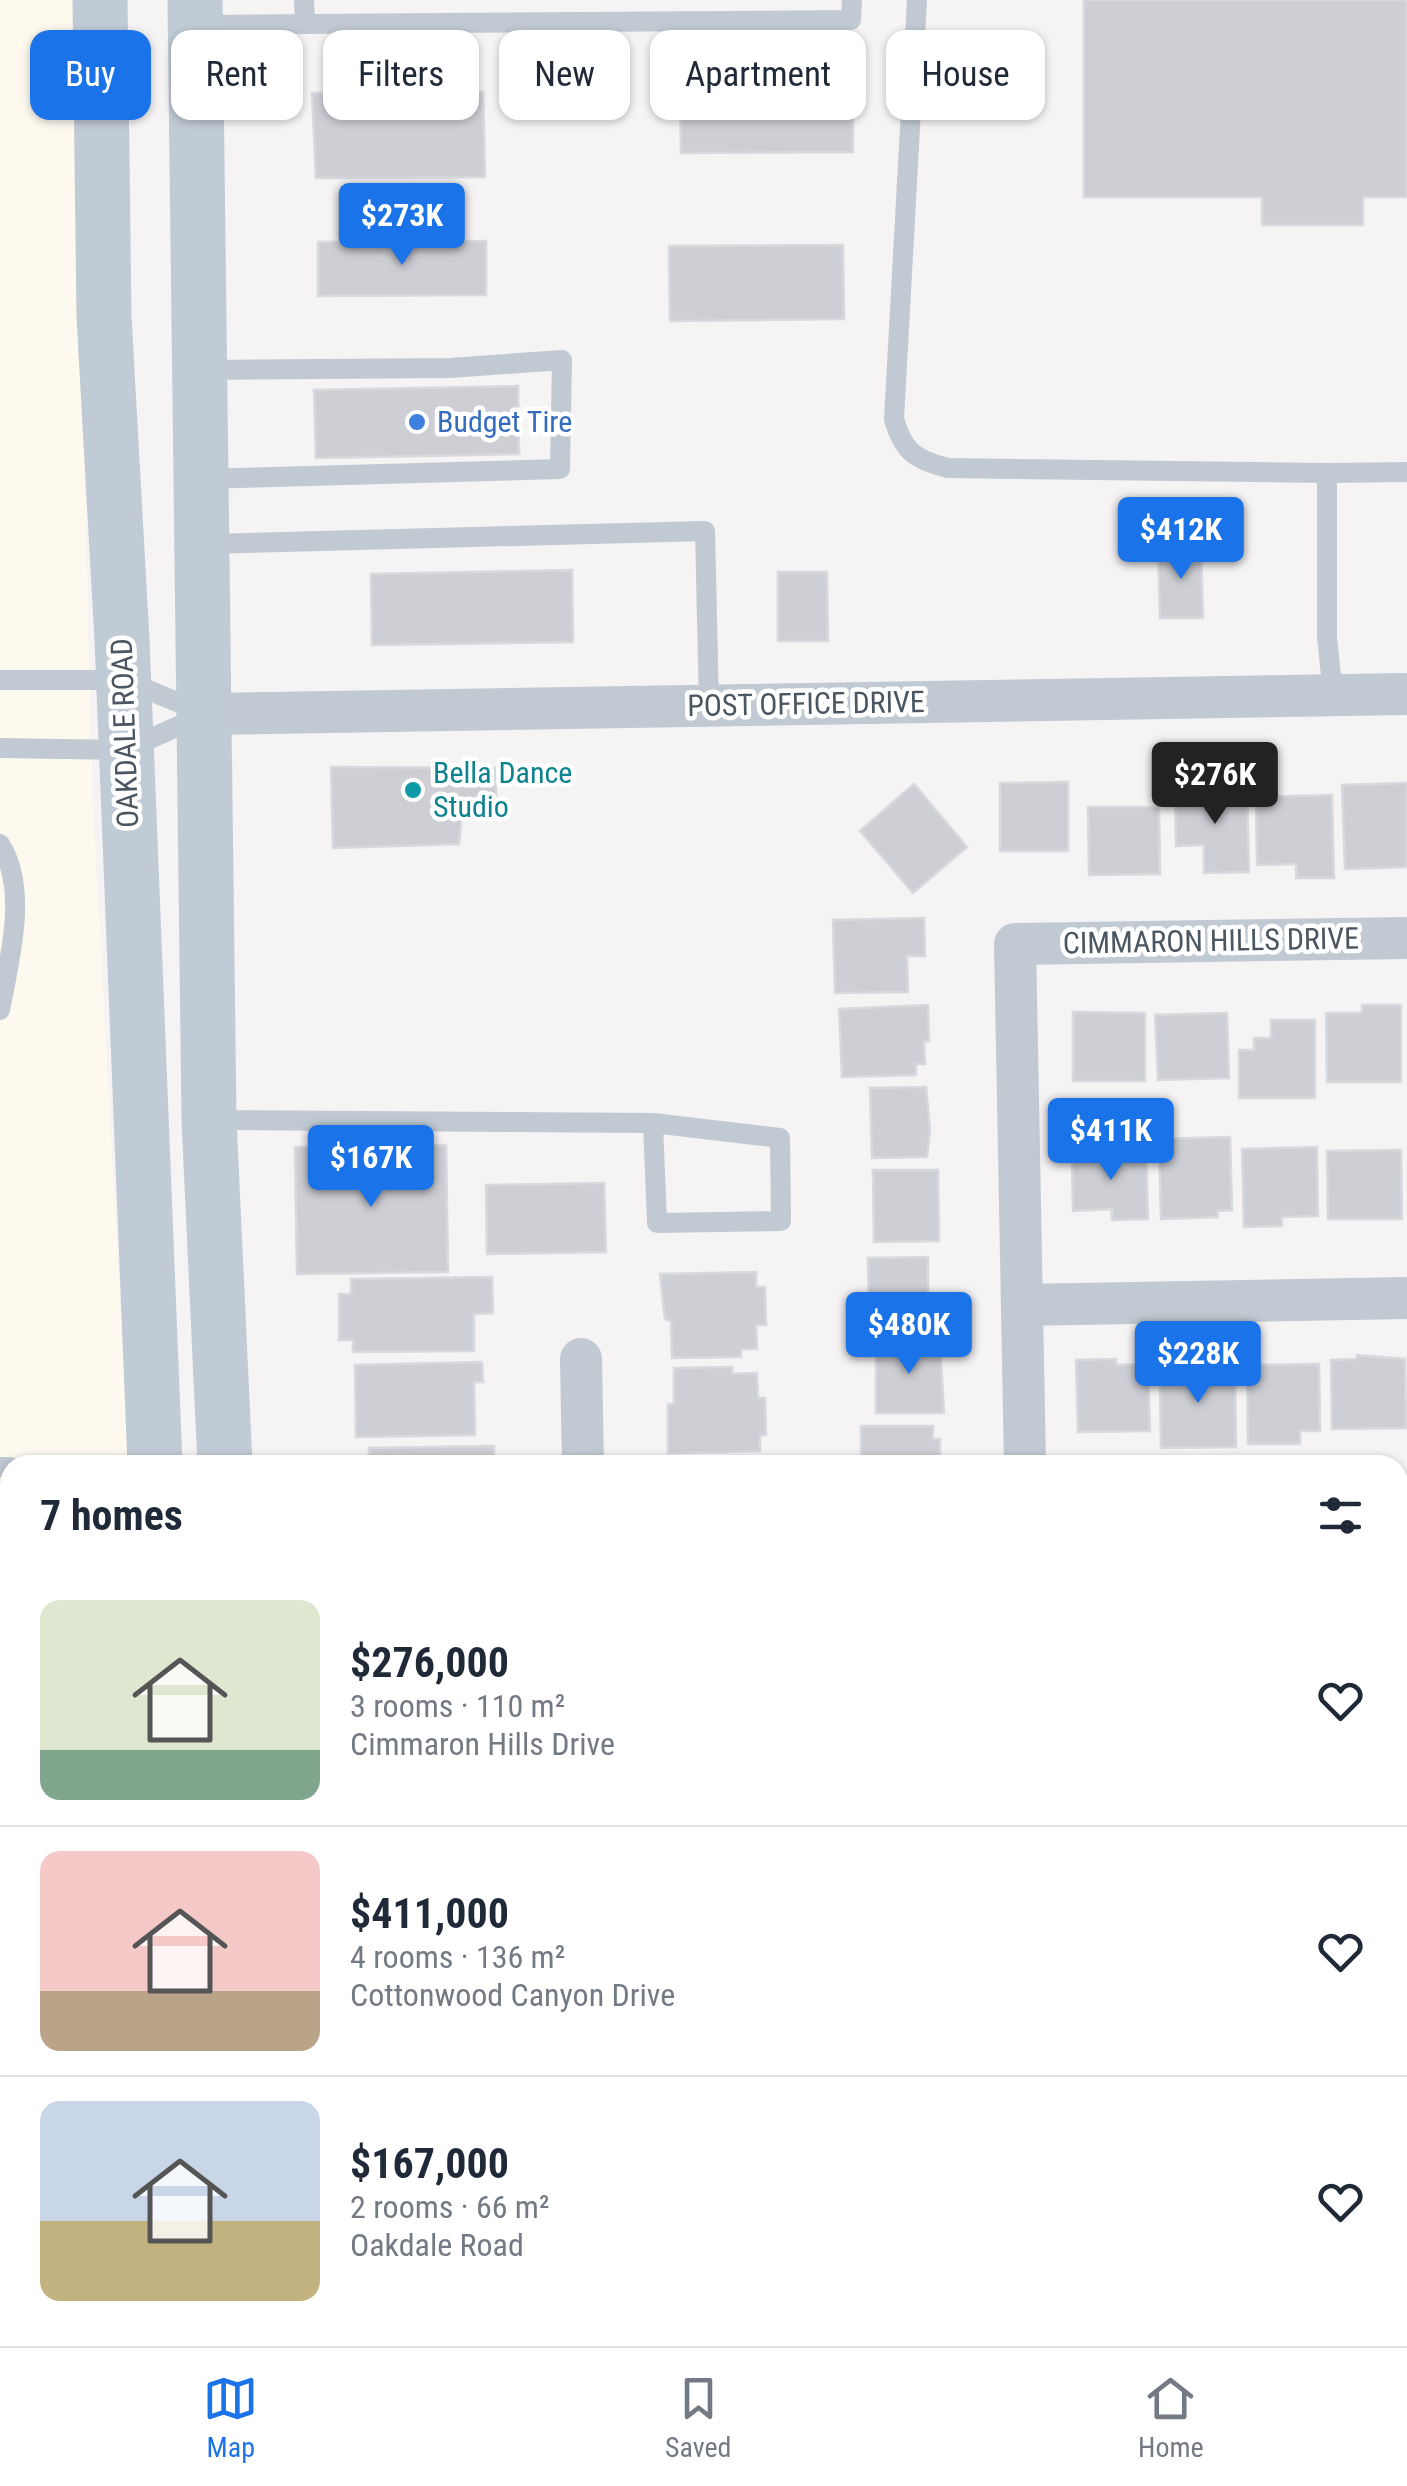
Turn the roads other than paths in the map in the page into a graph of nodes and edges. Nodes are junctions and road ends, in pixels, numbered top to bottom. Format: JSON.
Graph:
{"nodes":[{"id":1,"x":100,"y":0,"type":"edge"},
{"id":2,"x":304,"y":0,"type":"edge"},
{"id":3,"x":852,"y":0,"type":"edge"},
{"id":4,"x":916,"y":0,"type":"edge"},
{"id":5,"x":195,"y":13,"type":"edge"},
{"id":6,"x":304,"y":24,"type":"junction"},
{"id":7,"x":201,"y":370,"type":"junction"},
{"id":8,"x":1327,"y":472,"type":"junction"},
{"id":9,"x":1407,"y":472,"type":"edge"},
{"id":10,"x":202,"y":479,"type":"junction"},
{"id":11,"x":203,"y":544,"type":"junction"},
{"id":12,"x":0,"y":680,"type":"edge"},
{"id":13,"x":124,"y":680,"type":"junction"},
{"id":14,"x":1407,"y":694,"type":"edge"},
{"id":15,"x":1333,"y":695,"type":"junction"},
{"id":16,"x":709,"y":706,"type":"junction"},
{"id":17,"x":205,"y":714,"type":"junction"},
{"id":18,"x":0,"y":748,"type":"edge"},
{"id":19,"x":125,"y":750,"type":"junction"},
{"id":20,"x":0,"y":844,"type":"edge"},
{"id":21,"x":1407,"y":938,"type":"edge"},
{"id":22,"x":0,"y":1010,"type":"edge"},
{"id":23,"x":209,"y":1120,"type":"junction"},
{"id":24,"x":653,"y":1122,"type":"junction"},
{"id":25,"x":1407,"y":1298,"type":"edge"},
{"id":26,"x":1022,"y":1305,"type":"junction"},
{"id":27,"x":581,"y":1358,"type":"dead end"},
{"id":28,"x":155,"y":1455,"type":"edge"},
{"id":29,"x":225,"y":1455,"type":"edge"},
{"id":30,"x":583,"y":1455,"type":"edge"},
{"id":31,"x":1024,"y":1455,"type":"edge"}],
"edges":[{"from":1,"to":13,"type":"main road","name":"OAKDALE ROAD"},
{"from":2,"to":6,"type":"lane"},
{"from":3,"to":6,"type":"lane"},
{"from":4,"to":8,"type":"lane"},
{"from":5,"to":6,"type":"lane"},
{"from":5,"to":7,"type":"main road"},
{"from":7,"to":10,"type":"main road"},
{"from":7,"to":10,"type":"lane"},
{"from":8,"to":9,"type":"lane"},
{"from":8,"to":15,"type":"lane"},
{"from":10,"to":11,"type":"main road"},
{"from":11,"to":16,"type":"lane"},
{"from":11,"to":17,"type":"main road"},
{"from":12,"to":13,"type":"lane"},
{"from":13,"to":17,"type":"lane"},
{"from":13,"to":19,"type":"main road","name":"OAKDALE ROAD"},
{"from":14,"to":15,"type":"street","name":"POST OFFICE DRIVE"},
{"from":15,"to":16,"type":"street","name":"POST OFFICE DRIVE"},
{"from":16,"to":17,"type":"street","name":"POST OFFICE DRIVE"},
{"from":17,"to":19,"type":"lane"},
{"from":17,"to":23,"type":"main road"},
{"from":18,"to":19,"type":"lane"},
{"from":19,"to":28,"type":"main road","name":"OAKDALE ROAD"},
{"from":20,"to":22,"type":"lane"},
{"from":21,"to":26,"type":"street","name":"CIMMARON HILLS DRIVE"},
{"from":23,"to":24,"type":"lane"},
{"from":23,"to":29,"type":"main road"},
{"from":24,"to":24,"type":"lane"},
{"from":25,"to":26,"type":"street"},
{"from":26,"to":31,"type":"street"},
{"from":27,"to":30,"type":"street"}]}
